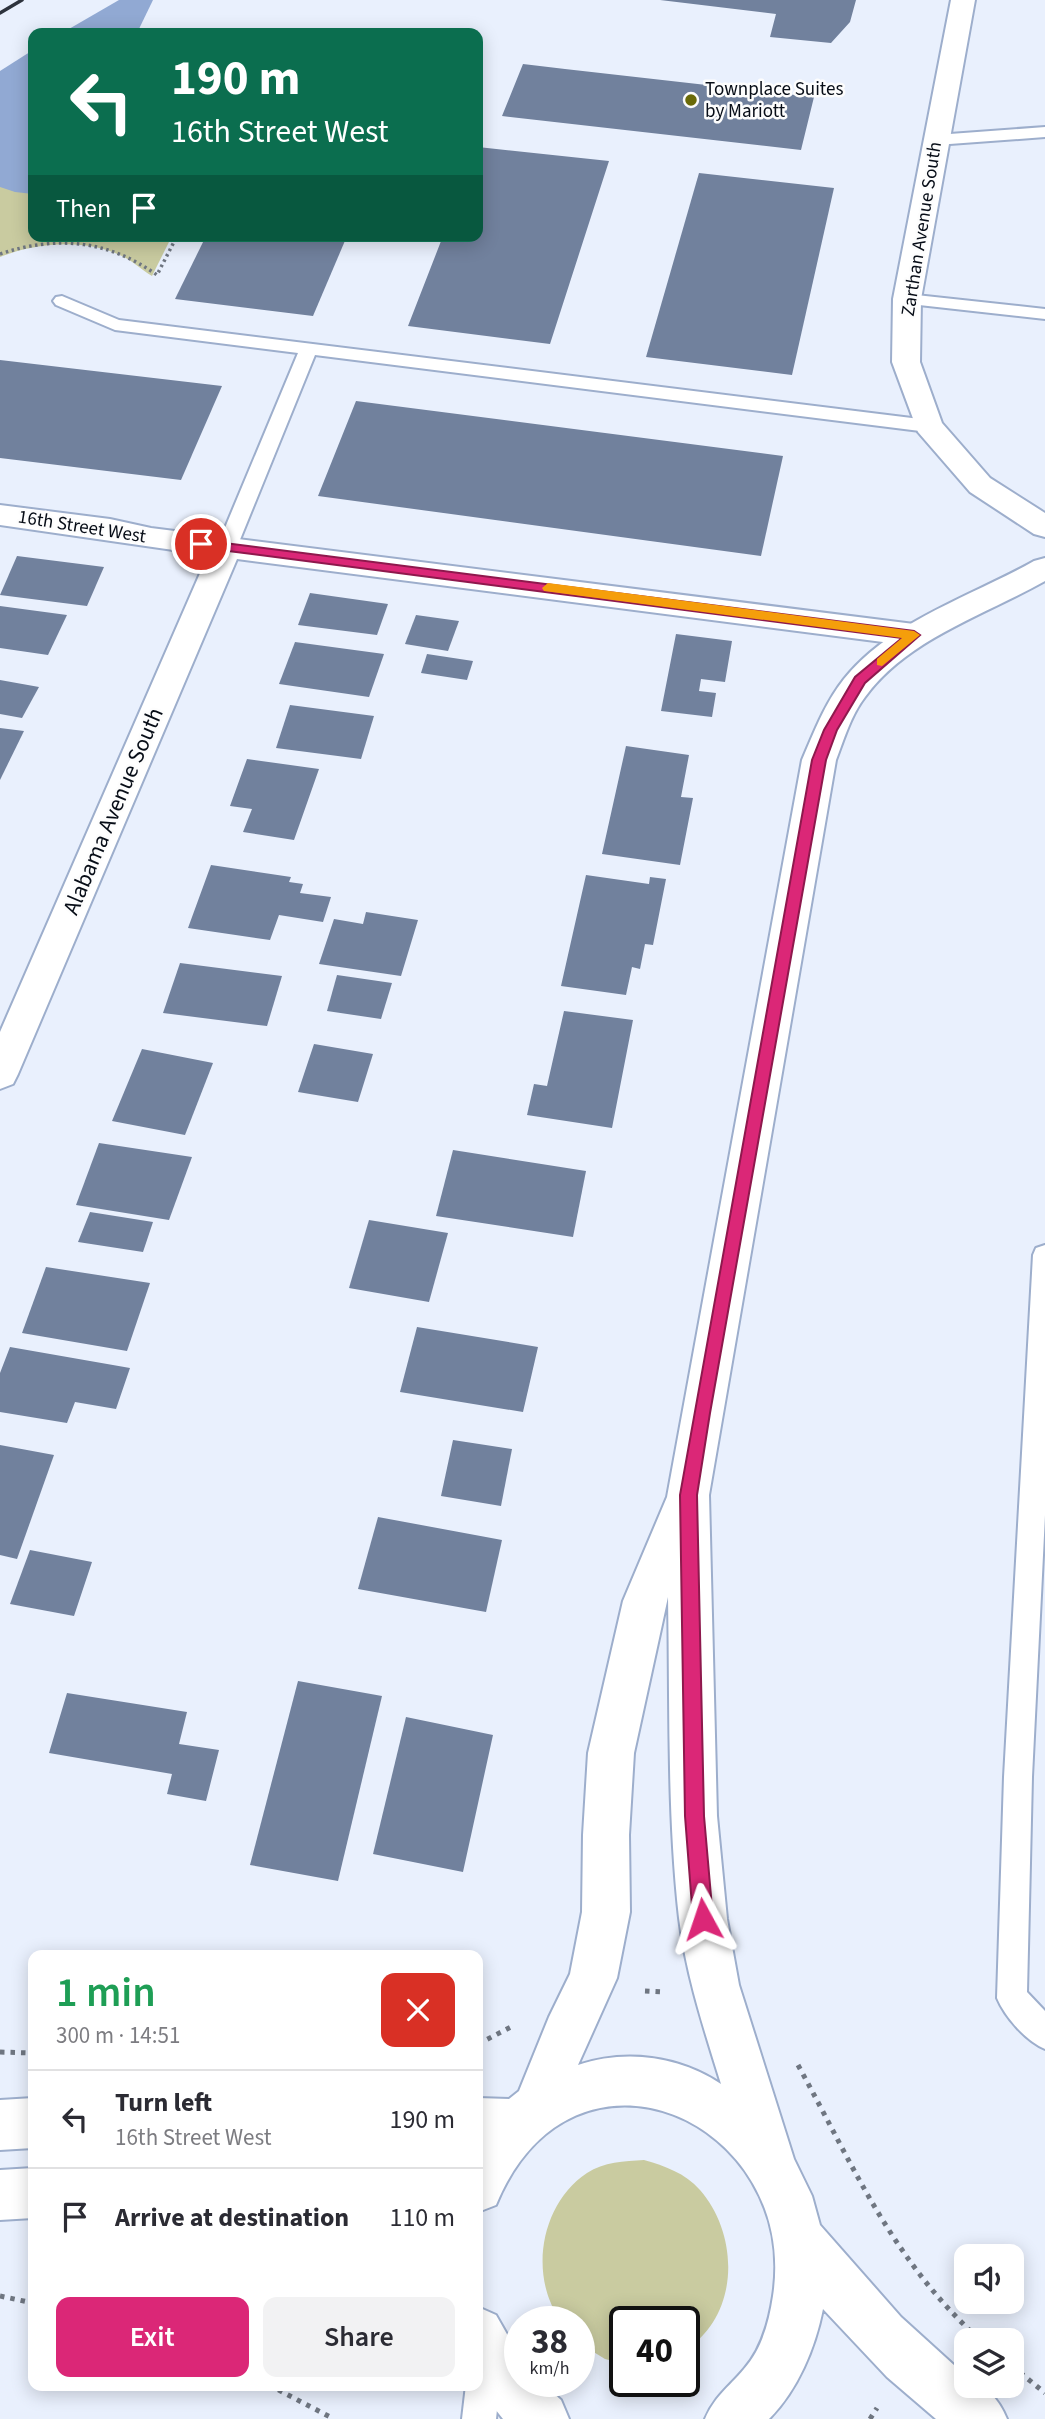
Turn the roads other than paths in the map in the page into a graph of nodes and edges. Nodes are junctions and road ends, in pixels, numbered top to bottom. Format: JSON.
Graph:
{"nodes":[{"id":1,"x":963,"y":0,"type":"edge"},
{"id":2,"x":1045,"y":132,"type":"edge"},
{"id":3,"x":936,"y":140,"type":"junction"},
{"id":4,"x":907,"y":299,"type":"junction"},
{"id":5,"x":62,"y":301,"type":"dead end"},
{"id":6,"x":1045,"y":314,"type":"edge"},
{"id":7,"x":309,"y":348,"type":"junction"},
{"id":8,"x":928,"y":426,"type":"junction"},
{"id":9,"x":0,"y":515,"type":"edge"},
{"id":10,"x":1045,"y":527,"type":"edge"},
{"id":11,"x":227,"y":547,"type":"junction"},
{"id":12,"x":1045,"y":568,"type":"edge"},
{"id":13,"x":914,"y":635,"type":"junction"},
{"id":14,"x":0,"y":1074,"type":"edge"},
{"id":15,"x":1045,"y":1255,"type":"edge"},
{"id":16,"x":688,"y":1495,"type":"junction"},
{"id":17,"x":1045,"y":2034,"type":"edge"},
{"id":18,"x":511,"y":2118,"type":"edge"},
{"id":19,"x":28,"y":2123,"type":"edge"},
{"id":20,"x":0,"y":2125,"type":"edge"},
{"id":21,"x":770,"y":2163,"type":"junction"},
{"id":22,"x":483,"y":2177,"type":"edge"},
{"id":23,"x":28,"y":2193,"type":"edge"},
{"id":24,"x":0,"y":2195,"type":"edge"},
{"id":25,"x":799,"y":2239,"type":"junction"},
{"id":26,"x":483,"y":2349,"type":"edge"},
{"id":27,"x":479,"y":2391,"type":"edge"},
{"id":28,"x":479,"y":2419,"type":"edge"},
{"id":29,"x":542,"y":2419,"type":"edge"},
{"id":30,"x":732,"y":2419,"type":"edge"},
{"id":31,"x":980,"y":2419,"type":"edge"}],
"edges":[{"from":1,"to":3,"type":"street","name":"Zarthan Avenue South"},
{"from":2,"to":3,"type":"lane"},
{"from":3,"to":4,"type":"street","name":"Zarthan Avenue South"},
{"from":4,"to":6,"type":"lane"},
{"from":4,"to":8,"type":"street","name":"Zarthan Avenue South"},
{"from":5,"to":7,"type":"lane"},
{"from":7,"to":8,"type":"lane"},
{"from":7,"to":11,"type":"lane"},
{"from":8,"to":10,"type":"street","name":"Zarthan Avenue South"},
{"from":9,"to":11,"type":"street","name":"16th Street West"},
{"from":11,"to":13,"type":"street","name":"16th Street West"},
{"from":11,"to":14,"type":"street","name":"Alabama Avenue South"},
{"from":12,"to":13,"type":"street"},
{"from":13,"to":16,"type":"street"},
{"from":15,"to":17,"type":"lane"},
{"from":16,"to":18,"type":"street"},
{"from":16,"to":21,"type":"street"},
{"from":18,"to":21,"type":"street"},
{"from":18,"to":22,"type":"street"},
{"from":19,"to":20,"type":"street"},
{"from":21,"to":25,"type":"street"},
{"from":23,"to":24,"type":"street"},
{"from":25,"to":30,"type":"street"},
{"from":25,"to":31,"type":"street"},
{"from":26,"to":29,"type":"street"},
{"from":27,"to":28,"type":"lane"}]}
